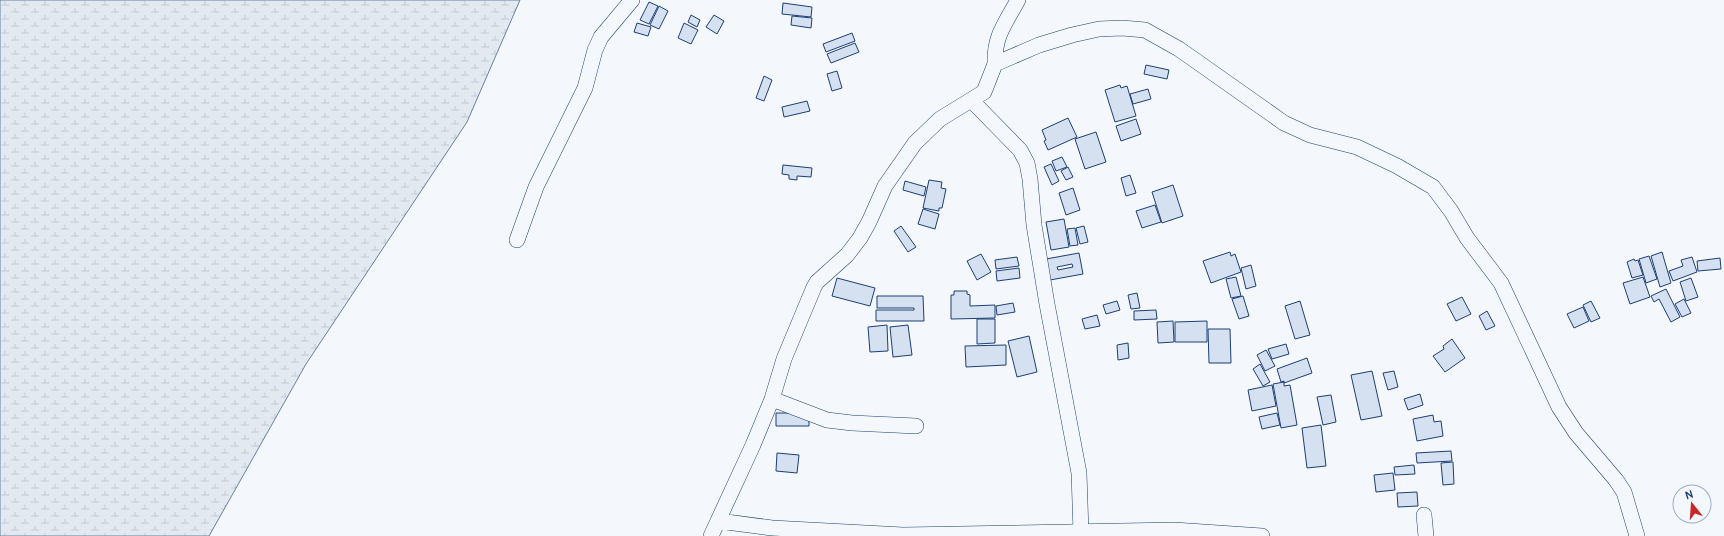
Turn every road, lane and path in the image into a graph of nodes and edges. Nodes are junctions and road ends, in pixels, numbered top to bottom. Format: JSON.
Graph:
{"nodes":[{"id":1,"x":632,"y":0,"type":"edge"},
{"id":2,"x":1018,"y":0,"type":"edge"},
{"id":3,"x":995,"y":64,"type":"junction"},
{"id":4,"x":972,"y":101,"type":"junction"},
{"id":5,"x":517,"y":240,"type":"dead end"},
{"id":6,"x":772,"y":399,"type":"junction"},
{"id":7,"x":916,"y":426,"type":"dead end"},
{"id":8,"x":1424,"y":515,"type":"dead end"},
{"id":9,"x":719,"y":521,"type":"junction"},
{"id":10,"x":1081,"y":532,"type":"junction"},
{"id":11,"x":711,"y":536,"type":"edge"},
{"id":12,"x":1262,"y":536,"type":"edge"},
{"id":13,"x":1426,"y":536,"type":"edge"},
{"id":14,"x":1637,"y":536,"type":"edge"}],
"edges":[{"from":1,"to":5,"type":"street"},
{"from":2,"to":3,"type":"street"},
{"from":3,"to":4,"type":"street"},
{"from":3,"to":14,"type":"street"},
{"from":4,"to":6,"type":"street"},
{"from":4,"to":10,"type":"street"},
{"from":6,"to":7,"type":"street"},
{"from":6,"to":9,"type":"street"},
{"from":8,"to":13,"type":"street"},
{"from":9,"to":10,"type":"street"},
{"from":9,"to":11,"type":"street"},
{"from":10,"to":12,"type":"street"}]}
